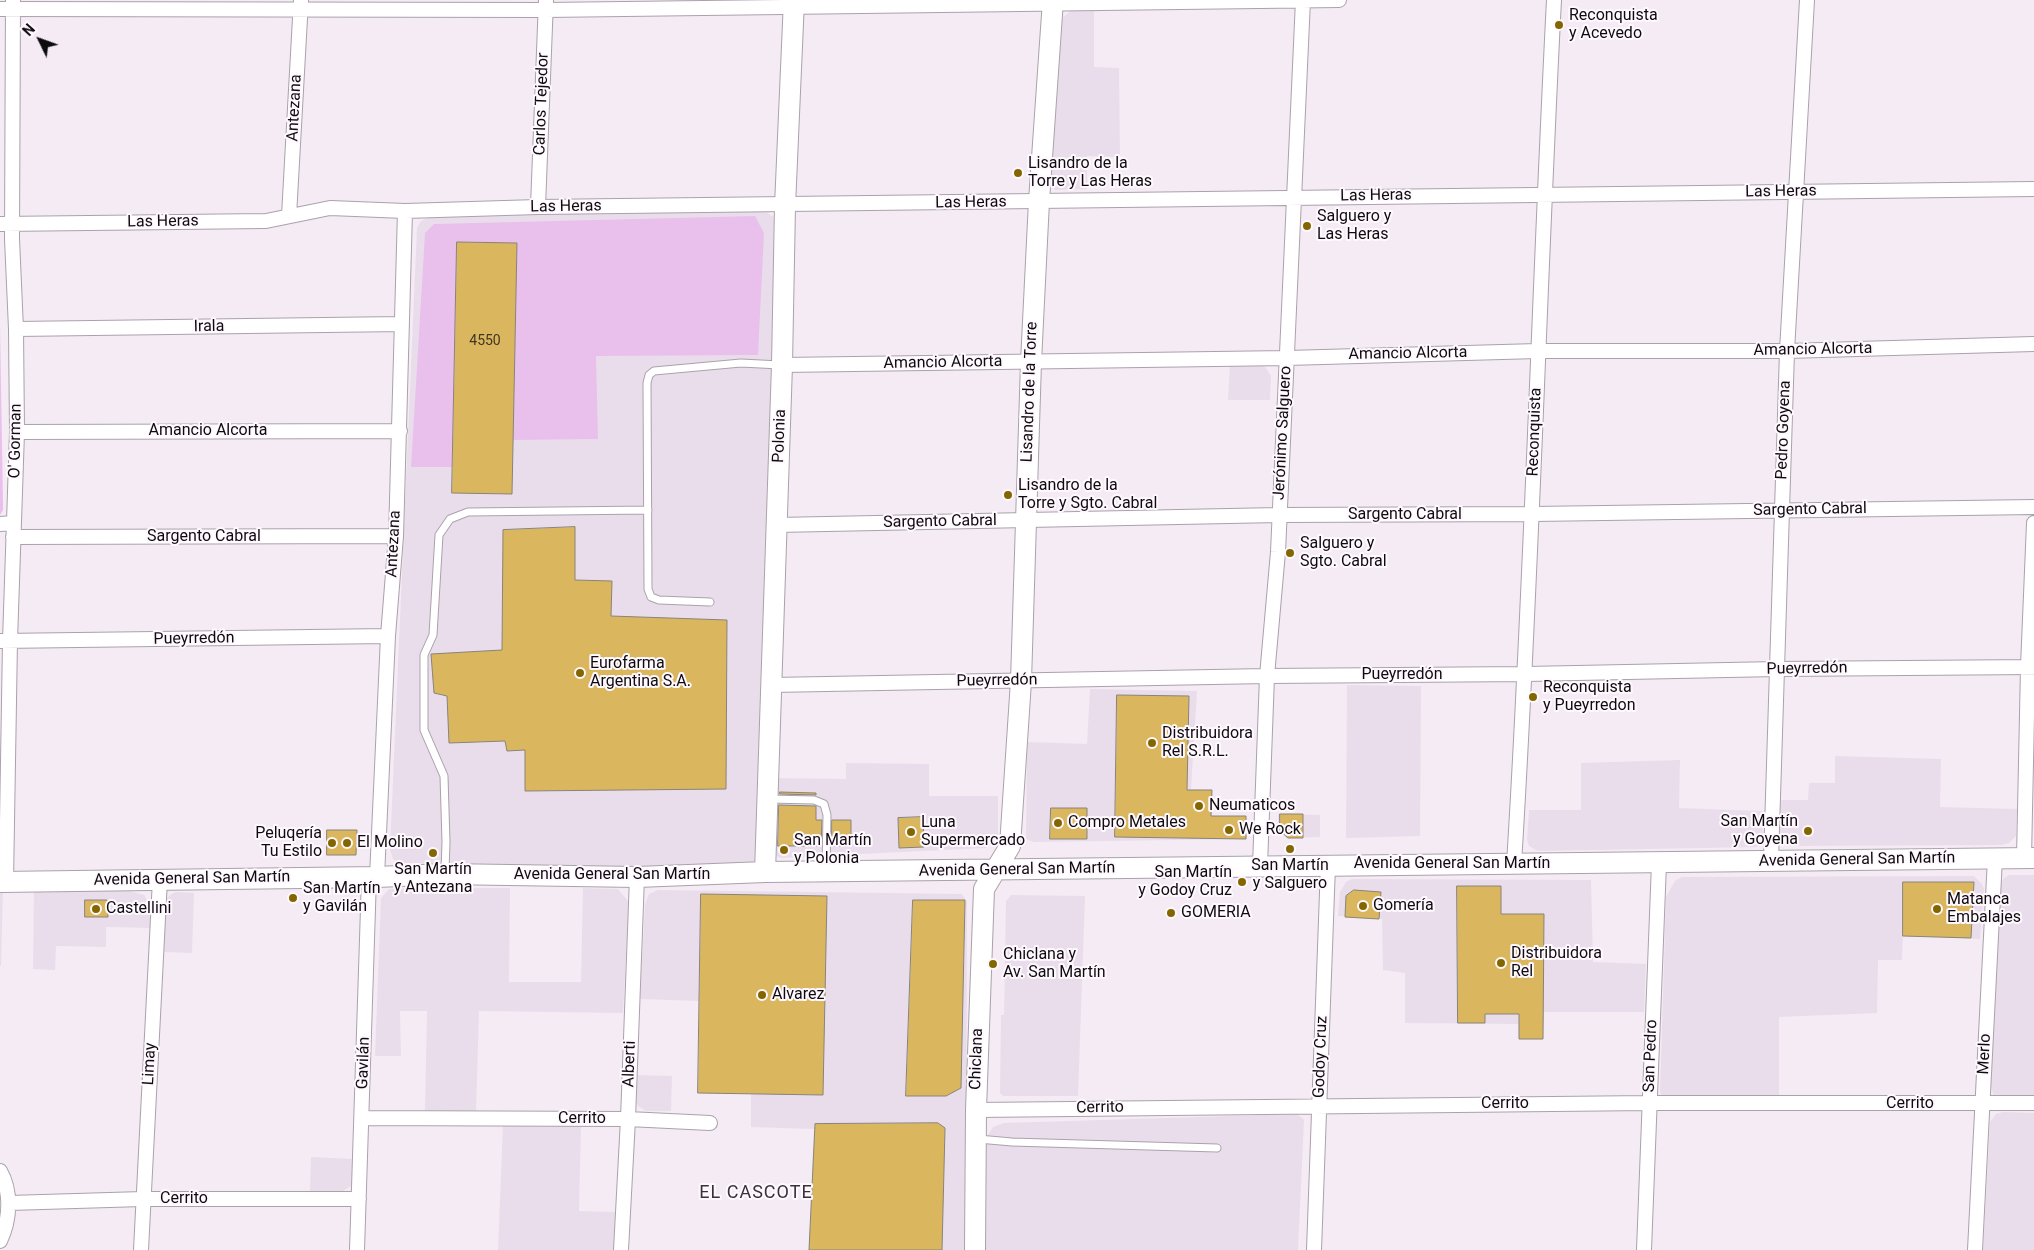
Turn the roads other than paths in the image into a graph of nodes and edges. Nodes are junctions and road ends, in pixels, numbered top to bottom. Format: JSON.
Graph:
{"nodes":[{"id":1,"x":1303,"y":0,"type":"edge"},
{"id":2,"x":1339,"y":0,"type":"edge"},
{"id":3,"x":1554,"y":0,"type":"edge"},
{"id":4,"x":1807,"y":0,"type":"edge"},
{"id":5,"x":1053,"y":3,"type":"edge"},
{"id":6,"x":794,"y":4,"type":"edge"},
{"id":7,"x":301,"y":5,"type":"edge"},
{"id":8,"x":546,"y":5,"type":"edge"},
{"id":9,"x":9,"y":6,"type":"edge"},
{"id":10,"x":2034,"y":189,"type":"edge"},
{"id":11,"x":1796,"y":192,"type":"junction"},
{"id":12,"x":1544,"y":194,"type":"junction"},
{"id":13,"x":1294,"y":197,"type":"junction"},
{"id":14,"x":1038,"y":202,"type":"junction"},
{"id":15,"x":785,"y":206,"type":"junction"},
{"id":16,"x":538,"y":207,"type":"junction"},
{"id":17,"x":404,"y":211,"type":"junction"},
{"id":18,"x":289,"y":216,"type":"junction"},
{"id":19,"x":6,"y":224,"type":"edge"},
{"id":20,"x":402,"y":324,"type":"junction"},
{"id":21,"x":16,"y":329,"type":"junction"},
{"id":22,"x":2034,"y":344,"type":"edge"},
{"id":23,"x":1538,"y":351,"type":"junction"},
{"id":24,"x":1787,"y":351,"type":"junction"},
{"id":25,"x":1287,"y":358,"type":"junction"},
{"id":26,"x":1031,"y":362,"type":"junction"},
{"id":27,"x":782,"y":365,"type":"junction"},
{"id":28,"x":400,"y":431,"type":"junction"},
{"id":29,"x":17,"y":432,"type":"junction"},
{"id":30,"x":2034,"y":507,"type":"edge"},
{"id":31,"x":648,"y":510,"type":"junction"},
{"id":32,"x":1782,"y":511,"type":"junction"},
{"id":33,"x":1533,"y":514,"type":"junction"},
{"id":34,"x":1279,"y":515,"type":"junction"},
{"id":35,"x":1025,"y":521,"type":"junction"},
{"id":36,"x":2034,"y":523,"type":"edge"},
{"id":37,"x":776,"y":525,"type":"junction"},
{"id":38,"x":9,"y":528,"type":"edge"},
{"id":39,"x":396,"y":536,"type":"junction"},
{"id":40,"x":710,"y":602,"type":"dead end"},
{"id":41,"x":388,"y":636,"type":"junction"},
{"id":42,"x":5,"y":641,"type":"edge"},
{"id":43,"x":2031,"y":667,"type":"edge"},
{"id":44,"x":1778,"y":669,"type":"junction"},
{"id":45,"x":1526,"y":674,"type":"junction"},
{"id":46,"x":1267,"y":676,"type":"junction"},
{"id":47,"x":1020,"y":681,"type":"junction"},
{"id":48,"x":771,"y":685,"type":"junction"},
{"id":49,"x":766,"y":799,"type":"junction"},
{"id":50,"x":1995,"y":858,"type":"junction"},
{"id":51,"x":2029,"y":858,"type":"edge"},
{"id":52,"x":1771,"y":860,"type":"junction"},
{"id":53,"x":1659,"y":863,"type":"junction"},
{"id":54,"x":1514,"y":864,"type":"junction"},
{"id":55,"x":1328,"y":865,"type":"junction"},
{"id":56,"x":1260,"y":866,"type":"junction"},
{"id":57,"x":995,"y":871,"type":"junction"},
{"id":58,"x":765,"y":872,"type":"junction"},
{"id":59,"x":826,"y":872,"type":"junction"},
{"id":60,"x":445,"y":874,"type":"junction"},
{"id":61,"x":373,"y":877,"type":"junction"},
{"id":62,"x":636,"y":878,"type":"junction"},
{"id":63,"x":160,"y":879,"type":"junction"},
{"id":64,"x":3,"y":882,"type":"edge"},
{"id":65,"x":1649,"y":1103,"type":"junction"},
{"id":66,"x":2034,"y":1103,"type":"edge"},
{"id":67,"x":1982,"y":1104,"type":"junction"},
{"id":68,"x":1319,"y":1106,"type":"junction"},
{"id":69,"x":976,"y":1110,"type":"junction"},
{"id":70,"x":363,"y":1118,"type":"junction"},
{"id":71,"x":628,"y":1119,"type":"junction"},
{"id":72,"x":710,"y":1123,"type":"dead end"},
{"id":73,"x":976,"y":1139,"type":"junction"},
{"id":74,"x":1218,"y":1148,"type":"dead end"},
{"id":75,"x":0,"y":1171,"type":"edge"},
{"id":76,"x":143,"y":1199,"type":"junction"},
{"id":77,"x":359,"y":1200,"type":"junction"},
{"id":78,"x":9,"y":1203,"type":"junction"},
{"id":79,"x":0,"y":1241,"type":"edge"},
{"id":80,"x":141,"y":1250,"type":"edge"},
{"id":81,"x":357,"y":1250,"type":"edge"},
{"id":82,"x":621,"y":1250,"type":"edge"},
{"id":83,"x":975,"y":1250,"type":"edge"},
{"id":84,"x":1314,"y":1250,"type":"edge"},
{"id":85,"x":1644,"y":1250,"type":"edge"},
{"id":86,"x":1975,"y":1250,"type":"edge"}],
"edges":[{"from":1,"to":2,"type":"street"},
{"from":1,"to":5,"type":"street"},
{"from":1,"to":13,"type":"street","name":"Jerónimo Salguero"},
{"from":3,"to":12,"type":"street","name":"Reconquista"},
{"from":4,"to":11,"type":"street","name":"Pedro Goyena"},
{"from":5,"to":6,"type":"street"},
{"from":5,"to":14,"type":"street","name":"Lisandro de la Torre"},
{"from":6,"to":8,"type":"street"},
{"from":6,"to":15,"type":"street","name":"Polonia"},
{"from":7,"to":8,"type":"street"},
{"from":7,"to":9,"type":"street"},
{"from":7,"to":18,"type":"street","name":"Antezana"},
{"from":8,"to":16,"type":"street","name":"Carlos Tejedor"},
{"from":9,"to":19,"type":"street","name":"O' Gorman"},
{"from":10,"to":11,"type":"street","name":"Las Heras"},
{"from":11,"to":12,"type":"street","name":"Las Heras"},
{"from":11,"to":24,"type":"street","name":"Pedro Goyena"},
{"from":12,"to":13,"type":"street","name":"Las Heras"},
{"from":12,"to":23,"type":"street","name":"Reconquista"},
{"from":13,"to":14,"type":"street","name":"Las Heras"},
{"from":13,"to":25,"type":"street","name":"Jerónimo Salguero"},
{"from":14,"to":15,"type":"street","name":"Las Heras"},
{"from":14,"to":26,"type":"street","name":"Lisandro de la Torre"},
{"from":15,"to":16,"type":"street","name":"Las Heras"},
{"from":15,"to":27,"type":"street","name":"Polonia"},
{"from":16,"to":17,"type":"street","name":"Las Heras"},
{"from":17,"to":18,"type":"street","name":"Las Heras"},
{"from":17,"to":20,"type":"street","name":"Antezana"},
{"from":18,"to":19,"type":"street","name":"Las Heras"},
{"from":19,"to":21,"type":"street","name":"O' Gorman"},
{"from":20,"to":21,"type":"street","name":"Irala"},
{"from":20,"to":28,"type":"street","name":"Antezana"},
{"from":21,"to":29,"type":"street","name":"O' Gorman"},
{"from":22,"to":24,"type":"street","name":"Amancio Alcorta"},
{"from":23,"to":24,"type":"street","name":"Amancio Alcorta"},
{"from":23,"to":25,"type":"street","name":"Amancio Alcorta"},
{"from":23,"to":33,"type":"street","name":"Reconquista"},
{"from":24,"to":32,"type":"street","name":"Pedro Goyena"},
{"from":25,"to":26,"type":"street","name":"Amancio Alcorta"},
{"from":25,"to":34,"type":"street","name":"Jerónimo Salguero"},
{"from":26,"to":27,"type":"street","name":"Amancio Alcorta"},
{"from":26,"to":35,"type":"street","name":"Lisandro de la Torre"},
{"from":27,"to":31,"type":"lane"},
{"from":27,"to":37,"type":"street","name":"Polonia"},
{"from":28,"to":29,"type":"street","name":"Amancio Alcorta"},
{"from":28,"to":39,"type":"street","name":"Antezana"},
{"from":29,"to":38,"type":"street","name":"O' Gorman"},
{"from":30,"to":32,"type":"street","name":"Sargento Cabral"},
{"from":31,"to":40,"type":"lane"},
{"from":31,"to":60,"type":"lane"},
{"from":32,"to":33,"type":"street","name":"Sargento Cabral"},
{"from":32,"to":44,"type":"street","name":"Pedro Goyena"},
{"from":33,"to":34,"type":"street","name":"Sargento Cabral"},
{"from":33,"to":45,"type":"street","name":"Reconquista"},
{"from":34,"to":35,"type":"street","name":"Sargento Cabral"},
{"from":34,"to":46,"type":"street","name":"Jerónimo Salguero"},
{"from":35,"to":37,"type":"street","name":"Sargento Cabral"},
{"from":35,"to":47,"type":"street","name":"Lisandro de la Torre"},
{"from":36,"to":43,"type":"street"},
{"from":37,"to":48,"type":"street","name":"Polonia"},
{"from":38,"to":39,"type":"street","name":"Sargento Cabral"},
{"from":38,"to":42,"type":"street","name":"O' Gorman"},
{"from":39,"to":41,"type":"street","name":"Antezana"},
{"from":41,"to":42,"type":"street","name":"Pueyrredón"},
{"from":41,"to":61,"type":"street","name":"Antezana"},
{"from":42,"to":64,"type":"street","name":"O' Gorman"},
{"from":43,"to":44,"type":"street","name":"Pueyrredón"},
{"from":43,"to":51,"type":"street"},
{"from":44,"to":45,"type":"street","name":"Pueyrredón"},
{"from":44,"to":52,"type":"street","name":"Pedro Goyena"},
{"from":45,"to":46,"type":"street","name":"Pueyrredón"},
{"from":45,"to":54,"type":"street","name":"Reconquista"},
{"from":46,"to":47,"type":"street","name":"Pueyrredón"},
{"from":46,"to":56,"type":"street","name":"Jerónimo Salguero"},
{"from":47,"to":48,"type":"street","name":"Pueyrredón"},
{"from":47,"to":57,"type":"street","name":"Lisandro de la Torre"},
{"from":48,"to":49,"type":"street","name":"Polonia"},
{"from":49,"to":58,"type":"street","name":"Polonia"},
{"from":49,"to":59,"type":"lane"},
{"from":50,"to":51,"type":"street","name":"Avenida General San Martín"},
{"from":50,"to":52,"type":"street","name":"Avenida General San Martín"},
{"from":50,"to":67,"type":"street","name":"Merlo"},
{"from":52,"to":53,"type":"street","name":"Avenida General San Martín"},
{"from":53,"to":54,"type":"street","name":"Avenida General San Martín"},
{"from":53,"to":65,"type":"street","name":"San Pedro"},
{"from":54,"to":55,"type":"street","name":"Avenida General San Martín"},
{"from":55,"to":56,"type":"street","name":"Avenida General San Martín"},
{"from":55,"to":68,"type":"street","name":"Godoy Cruz"},
{"from":56,"to":57,"type":"street","name":"Avenida General San Martín"},
{"from":57,"to":59,"type":"street","name":"Avenida General San Martín"},
{"from":57,"to":69,"type":"street","name":"Chiclana"},
{"from":58,"to":59,"type":"street","name":"Avenida General San Martín"},
{"from":58,"to":62,"type":"street","name":"Avenida General San Martín"},
{"from":60,"to":61,"type":"street","name":"Avenida General San Martín"},
{"from":60,"to":62,"type":"street","name":"Avenida General San Martín"},
{"from":61,"to":63,"type":"street","name":"Avenida General San Martín"},
{"from":61,"to":70,"type":"street","name":"Gavilán"},
{"from":62,"to":71,"type":"street","name":"Alberti"},
{"from":63,"to":64,"type":"street","name":"Avenida General San Martín"},
{"from":63,"to":76,"type":"street","name":"Limay"},
{"from":65,"to":67,"type":"street","name":"Cerrito"},
{"from":65,"to":68,"type":"street","name":"Cerrito"},
{"from":65,"to":85,"type":"street","name":"San Pedro"},
{"from":66,"to":67,"type":"street","name":"Cerrito"},
{"from":67,"to":86,"type":"street","name":"Merlo"},
{"from":68,"to":69,"type":"street","name":"Cerrito"},
{"from":68,"to":84,"type":"street","name":"Godoy Cruz"},
{"from":69,"to":73,"type":"street","name":"Chiclana"},
{"from":70,"to":71,"type":"street","name":"Cerrito"},
{"from":70,"to":77,"type":"street","name":"Gavilán"},
{"from":71,"to":72,"type":"street","name":"Cerrito"},
{"from":71,"to":82,"type":"street","name":"Alberti"},
{"from":73,"to":74,"type":"lane"},
{"from":73,"to":83,"type":"street","name":"Chiclana"},
{"from":75,"to":78,"type":"street"},
{"from":76,"to":77,"type":"street","name":"Cerrito"},
{"from":76,"to":78,"type":"street","name":"Cerrito"},
{"from":76,"to":80,"type":"street","name":"Limay"},
{"from":77,"to":81,"type":"street","name":"Gavilán"},
{"from":78,"to":79,"type":"street"}]}
